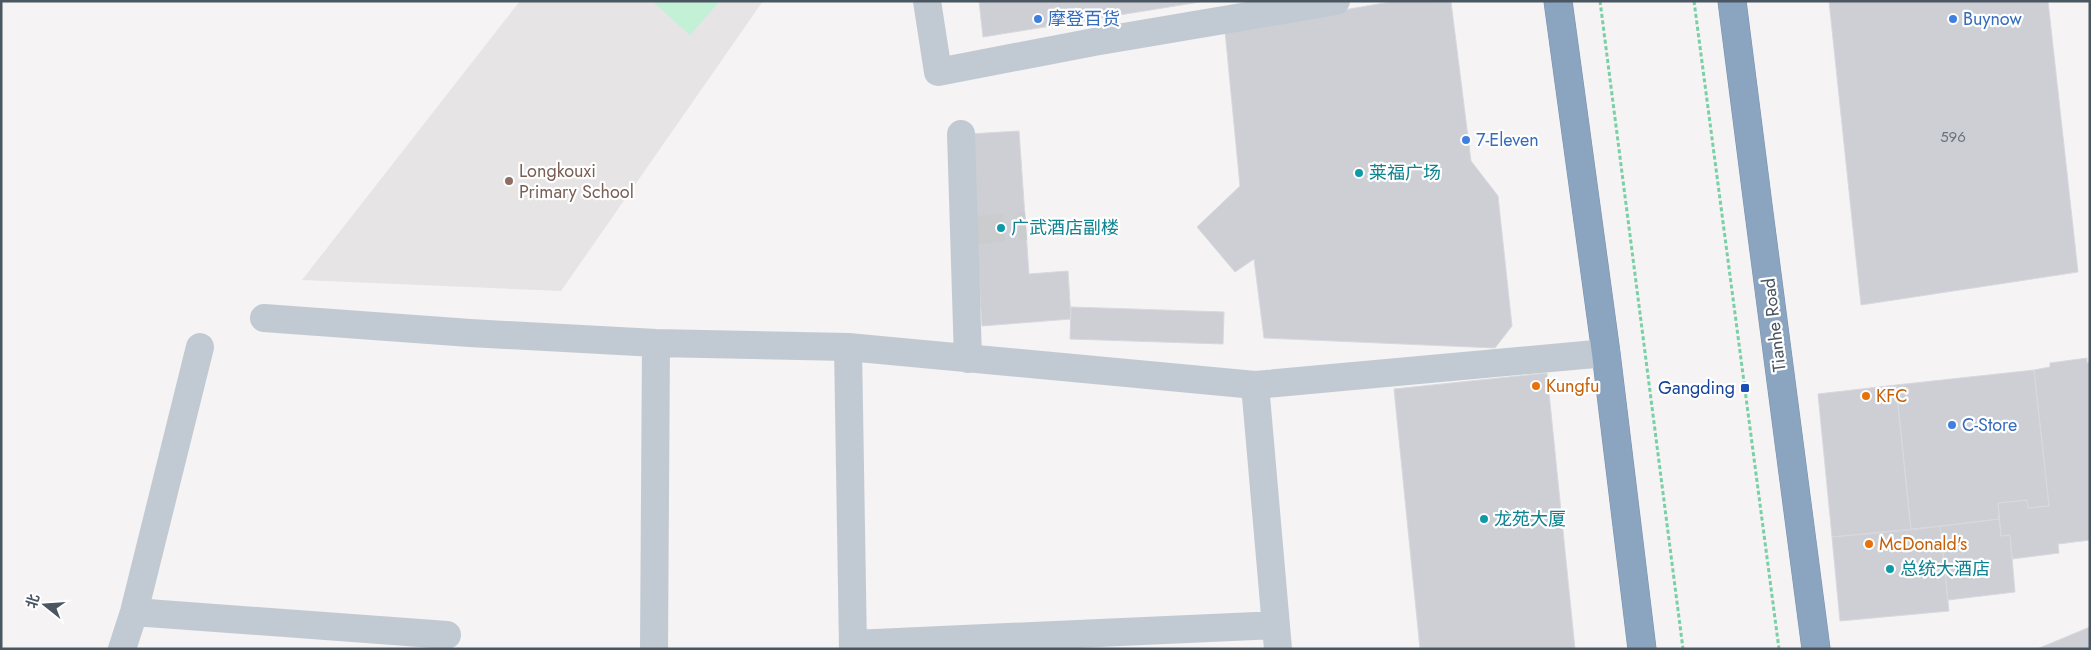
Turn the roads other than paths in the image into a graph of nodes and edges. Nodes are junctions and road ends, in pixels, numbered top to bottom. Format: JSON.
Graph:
{"nodes":[{"id":1,"x":927,"y":1,"type":"edge"},
{"id":2,"x":1336,"y":1,"type":"edge"},
{"id":3,"x":1558,"y":1,"type":"edge"},
{"id":4,"x":1732,"y":1,"type":"edge"},
{"id":5,"x":961,"y":134,"type":"dead end"},
{"id":6,"x":264,"y":318,"type":"dead end"},
{"id":7,"x":656,"y":343,"type":"junction"},
{"id":8,"x":200,"y":347,"type":"dead end"},
{"id":9,"x":848,"y":347,"type":"junction"},
{"id":10,"x":1606,"y":353,"type":"junction"},
{"id":11,"x":968,"y":359,"type":"junction"},
{"id":12,"x":1255,"y":385,"type":"junction"},
{"id":13,"x":134,"y":612,"type":"junction"},
{"id":14,"x":447,"y":635,"type":"dead end"},
{"id":15,"x":1277,"y":637,"type":"edge"},
{"id":16,"x":853,"y":646,"type":"edge"},
{"id":17,"x":122,"y":649,"type":"edge"},
{"id":18,"x":654,"y":649,"type":"edge"},
{"id":19,"x":1642,"y":649,"type":"edge"},
{"id":20,"x":1816,"y":649,"type":"edge"}],
"edges":[{"from":1,"to":2,"type":"street"},
{"from":3,"to":10,"type":"highway"},
{"from":4,"to":20,"type":"highway","name":"Tianhe Road"},
{"from":5,"to":11,"type":"street"},
{"from":6,"to":7,"type":"street"},
{"from":7,"to":9,"type":"street"},
{"from":7,"to":18,"type":"street"},
{"from":8,"to":13,"type":"street"},
{"from":9,"to":11,"type":"street"},
{"from":9,"to":16,"type":"street"},
{"from":10,"to":12,"type":"street"},
{"from":10,"to":19,"type":"highway"},
{"from":11,"to":12,"type":"street"},
{"from":12,"to":15,"type":"street"},
{"from":13,"to":14,"type":"street"},
{"from":13,"to":17,"type":"street"},
{"from":15,"to":16,"type":"street"}]}
